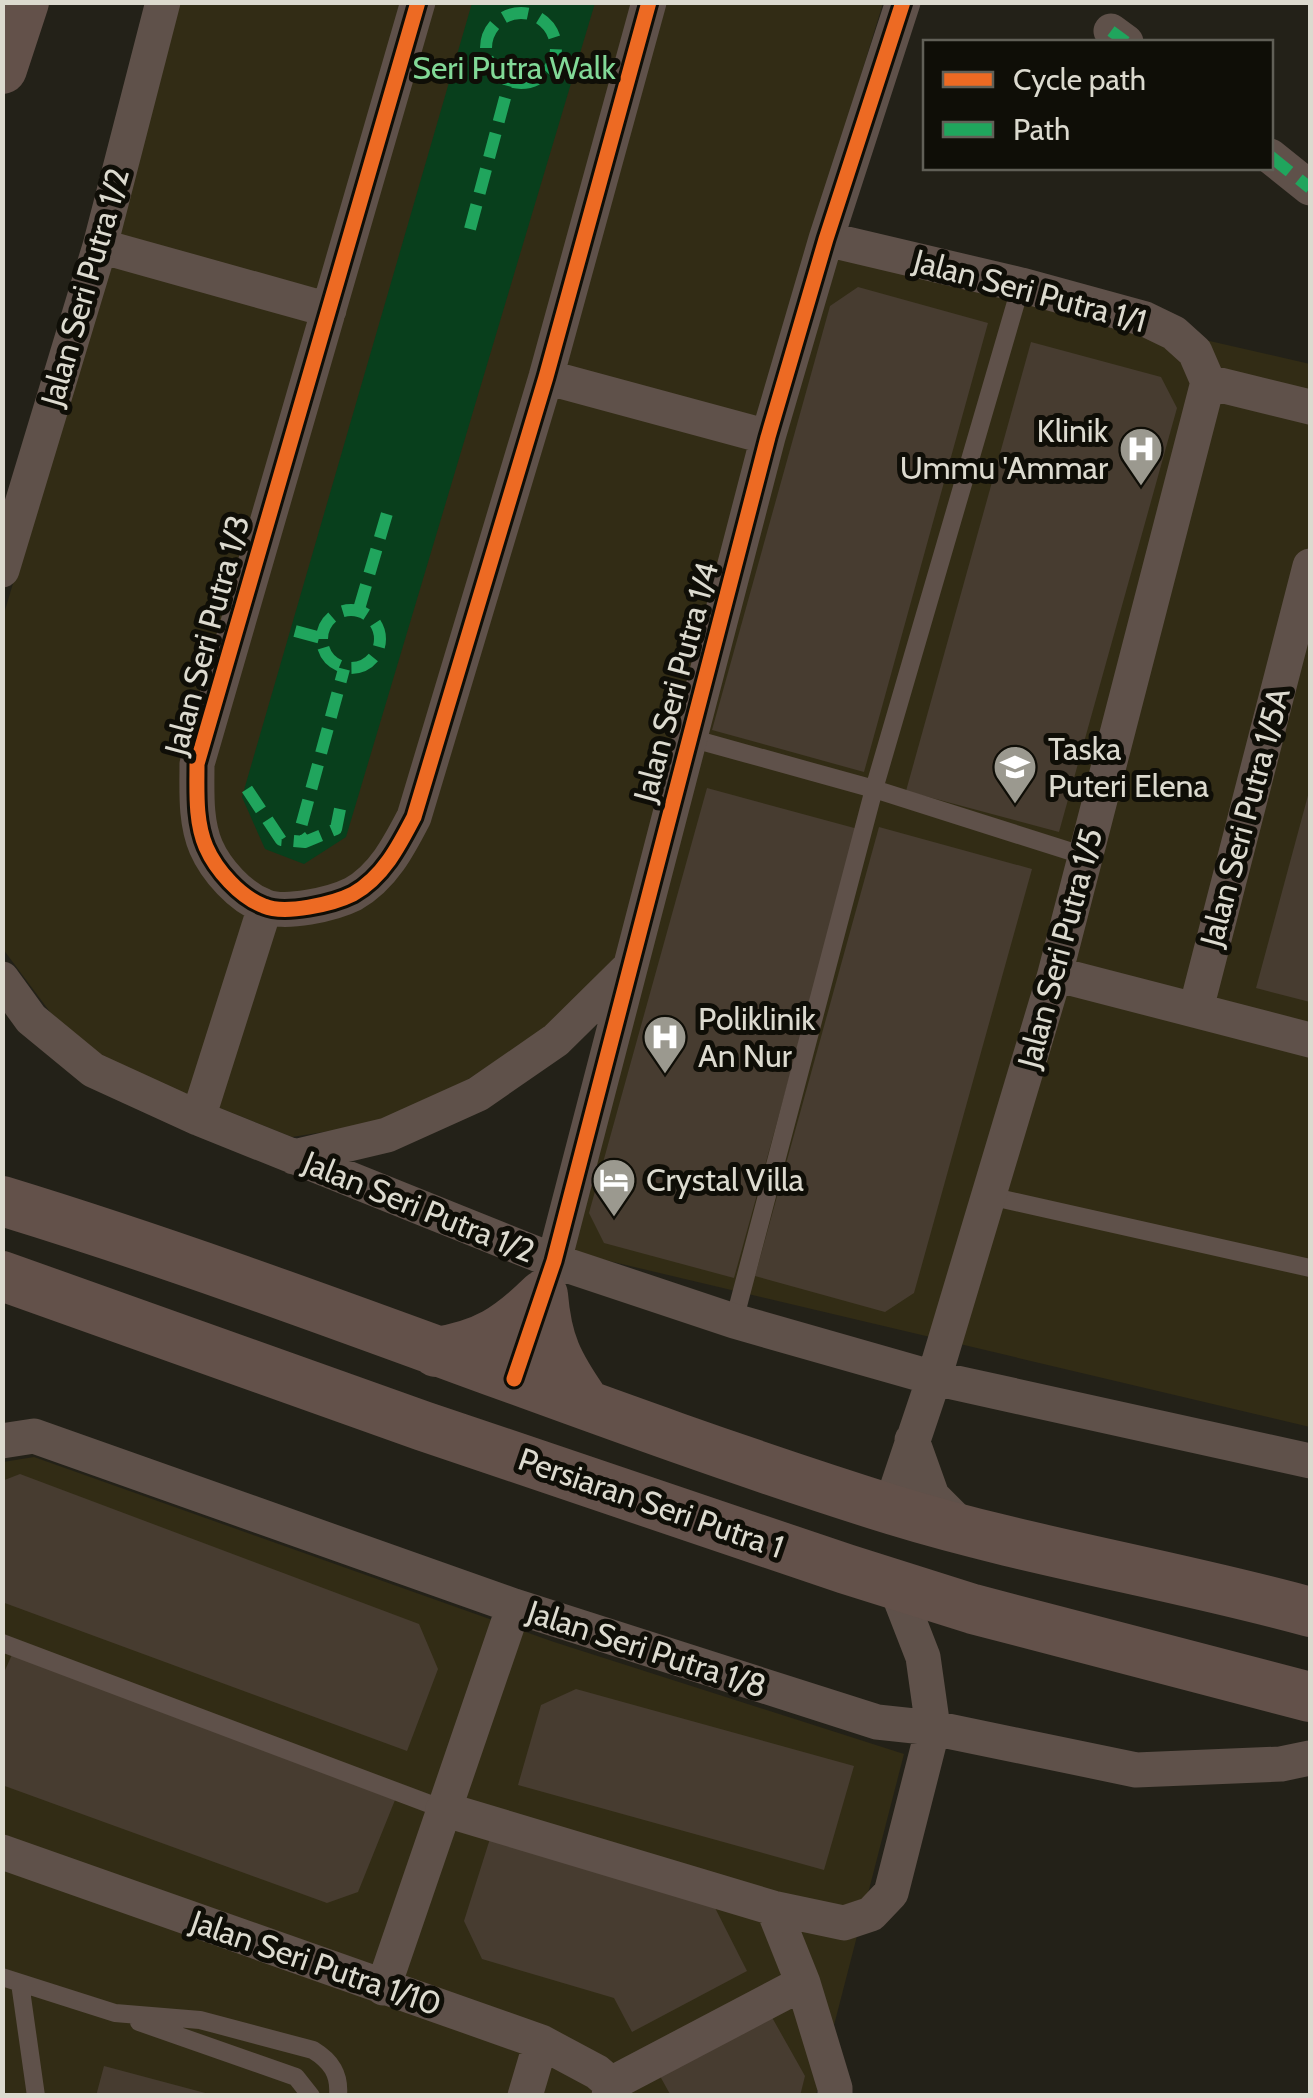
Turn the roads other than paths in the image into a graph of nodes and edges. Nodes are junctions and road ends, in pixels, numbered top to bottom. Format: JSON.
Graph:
{"nodes":[{"id":1,"x":24,"y":2,"type":"edge"},
{"id":2,"x":163,"y":2,"type":"edge"},
{"id":3,"x":418,"y":2,"type":"edge"},
{"id":4,"x":648,"y":2,"type":"edge"},
{"id":5,"x":902,"y":2,"type":"edge"},
{"id":6,"x":2,"y":69,"type":"edge"},
{"id":7,"x":1273,"y":158,"type":"edge"},
{"id":8,"x":1310,"y":188,"type":"edge"},
{"id":9,"x":826,"y":239,"type":"junction"},
{"id":10,"x":100,"y":246,"type":"junction"},
{"id":11,"x":1021,"y":284,"type":"junction"},
{"id":12,"x":329,"y":310,"type":"junction"},
{"id":13,"x":546,"y":376,"type":"junction"},
{"id":14,"x":1208,"y":382,"type":"junction"},
{"id":15,"x":1310,"y":407,"type":"edge"},
{"id":16,"x":768,"y":438,"type":"junction"},
{"id":17,"x":1310,"y":566,"type":"edge"},
{"id":18,"x":2,"y":570,"type":"edge"},
{"id":19,"x":690,"y":738,"type":"junction"},
{"id":20,"x":874,"y":789,"type":"junction"},
{"id":21,"x":1086,"y":856,"type":"junction"},
{"id":22,"x":265,"y":908,"type":"junction"},
{"id":23,"x":630,"y":968,"type":"junction"},
{"id":24,"x":1055,"y":974,"type":"junction"},
{"id":25,"x":2,"y":979,"type":"edge"},
{"id":26,"x":1196,"y":1009,"type":"junction"},
{"id":27,"x":1310,"y":1040,"type":"edge"},
{"id":28,"x":198,"y":1118,"type":"junction"},
{"id":29,"x":294,"y":1157,"type":"junction"},
{"id":30,"x":989,"y":1196,"type":"junction"},
{"id":31,"x":2,"y":1200,"type":"edge"},
{"id":32,"x":1310,"y":1268,"type":"edge"},
{"id":33,"x":2,"y":1276,"type":"edge"},
{"id":34,"x":549,"y":1278,"type":"junction"},
{"id":35,"x":734,"y":1322,"type":"junction"},
{"id":36,"x":436,"y":1352,"type":"junction"},
{"id":37,"x":934,"y":1378,"type":"junction"},
{"id":38,"x":514,"y":1379,"type":"junction"},
{"id":39,"x":585,"y":1404,"type":"junction"},
{"id":40,"x":423,"y":1426,"type":"junction"},
{"id":41,"x":912,"y":1440,"type":"junction"},
{"id":42,"x":2,"y":1441,"type":"edge"},
{"id":43,"x":1310,"y":1461,"type":"edge"},
{"id":44,"x":890,"y":1509,"type":"junction"},
{"id":45,"x":967,"y":1532,"type":"junction"},
{"id":46,"x":895,"y":1585,"type":"junction"},
{"id":47,"x":514,"y":1606,"type":"junction"},
{"id":48,"x":973,"y":1610,"type":"junction"},
{"id":49,"x":1310,"y":1612,"type":"edge"},
{"id":50,"x":2,"y":1643,"type":"edge"},
{"id":51,"x":1310,"y":1697,"type":"edge"},
{"id":52,"x":933,"y":1728,"type":"junction"},
{"id":53,"x":1310,"y":1758,"type":"edge"},
{"id":54,"x":444,"y":1809,"type":"junction"},
{"id":55,"x":2,"y":1852,"type":"edge"},
{"id":56,"x":774,"y":1908,"type":"junction"},
{"id":57,"x":11,"y":1980,"type":"edge"},
{"id":58,"x":803,"y":1983,"type":"junction"},
{"id":59,"x":384,"y":1988,"type":"junction"},
{"id":60,"x":115,"y":2014,"type":"junction"},
{"id":61,"x":541,"y":2042,"type":"junction"},
{"id":62,"x":610,"y":2090,"type":"edge"},
{"id":63,"x":36,"y":2096,"type":"edge"},
{"id":64,"x":311,"y":2096,"type":"edge"},
{"id":65,"x":338,"y":2096,"type":"edge"},
{"id":66,"x":525,"y":2096,"type":"edge"},
{"id":67,"x":834,"y":2096,"type":"edge"}],
"edges":[{"from":1,"to":6,"type":"street"},
{"from":2,"to":10,"type":"street","name":"Jalan Seri Putra 1/2"},
{"from":3,"to":12,"type":"street","name":"Jalan Seri Putra 1/3"},
{"from":4,"to":13,"type":"street"},
{"from":5,"to":9,"type":"street","name":"Jalan Seri Putra 1/4"},
{"from":7,"to":8,"type":"street"},
{"from":9,"to":11,"type":"street","name":"Jalan Seri Putra 1/1"},
{"from":9,"to":16,"type":"street","name":"Jalan Seri Putra 1/4"},
{"from":10,"to":12,"type":"street"},
{"from":10,"to":18,"type":"street","name":"Jalan Seri Putra 1/2"},
{"from":11,"to":14,"type":"street","name":"Jalan Seri Putra 1/1"},
{"from":11,"to":20,"type":"lane"},
{"from":12,"to":22,"type":"street","name":"Jalan Seri Putra 1/3"},
{"from":13,"to":16,"type":"street"},
{"from":13,"to":22,"type":"street"},
{"from":14,"to":15,"type":"street"},
{"from":14,"to":21,"type":"street","name":"Jalan Seri Putra 1/5"},
{"from":16,"to":19,"type":"street","name":"Jalan Seri Putra 1/4"},
{"from":17,"to":26,"type":"street","name":"Jalan Seri Putra 1/5A"},
{"from":19,"to":20,"type":"lane"},
{"from":19,"to":23,"type":"street","name":"Jalan Seri Putra 1/4"},
{"from":20,"to":21,"type":"lane"},
{"from":20,"to":35,"type":"lane"},
{"from":21,"to":24,"type":"street","name":"Jalan Seri Putra 1/5"},
{"from":22,"to":28,"type":"street"},
{"from":23,"to":29,"type":"street"},
{"from":23,"to":34,"type":"street","name":"Jalan Seri Putra 1/4"},
{"from":24,"to":26,"type":"street"},
{"from":24,"to":30,"type":"street","name":"Jalan Seri Putra 1/5"},
{"from":25,"to":28,"type":"street","name":"Jalan Seri Putra 1/2"},
{"from":26,"to":27,"type":"street"},
{"from":28,"to":29,"type":"street","name":"Jalan Seri Putra 1/2"},
{"from":29,"to":34,"type":"street","name":"Jalan Seri Putra 1/2"},
{"from":30,"to":32,"type":"lane"},
{"from":30,"to":37,"type":"street","name":"Jalan Seri Putra 1/5"},
{"from":31,"to":36,"type":"street"},
{"from":33,"to":40,"type":"street","name":"Persiaran Seri Putra 1"},
{"from":34,"to":35,"type":"street","name":"Jalan Seri Putra 1/2"},
{"from":34,"to":36,"type":"street"},
{"from":34,"to":38,"type":"street","name":"Jalan Seri Putra 1/4"},
{"from":34,"to":39,"type":"street"},
{"from":35,"to":37,"type":"street","name":"Jalan Seri Putra 1/2"},
{"from":36,"to":38,"type":"street"},
{"from":37,"to":41,"type":"street","name":"Jalan Seri Putra 1/5"},
{"from":37,"to":43,"type":"street","name":"Jalan Seri Putra 1/2"},
{"from":38,"to":39,"type":"street"},
{"from":38,"to":40,"type":"street"},
{"from":39,"to":44,"type":"street"},
{"from":40,"to":46,"type":"street","name":"Persiaran Seri Putra 1"},
{"from":41,"to":44,"type":"street","name":"Jalan Seri Putra 1/5"},
{"from":41,"to":45,"type":"street"},
{"from":42,"to":47,"type":"street","name":"Jalan Seri Putra 1/8"},
{"from":44,"to":45,"type":"street"},
{"from":44,"to":48,"type":"street"},
{"from":45,"to":49,"type":"street"},
{"from":46,"to":48,"type":"street","name":"Persiaran Seri Putra 1"},
{"from":46,"to":52,"type":"street"},
{"from":47,"to":52,"type":"street","name":"Jalan Seri Putra 1/8"},
{"from":47,"to":54,"type":"street"},
{"from":48,"to":51,"type":"street","name":"Persiaran Seri Putra 1"},
{"from":50,"to":54,"type":"lane"},
{"from":52,"to":53,"type":"street","name":"Jalan Seri Putra 1/8"},
{"from":52,"to":56,"type":"street"},
{"from":54,"to":56,"type":"street"},
{"from":54,"to":59,"type":"street"},
{"from":55,"to":59,"type":"street","name":"Jalan Seri Putra 1/10"},
{"from":56,"to":58,"type":"street"},
{"from":57,"to":60,"type":"lane"},
{"from":57,"to":63,"type":"lane"},
{"from":58,"to":62,"type":"street"},
{"from":58,"to":67,"type":"street"},
{"from":59,"to":61,"type":"street","name":"Jalan Seri Putra 1/10"},
{"from":60,"to":64,"type":"lane"},
{"from":60,"to":65,"type":"lane"},
{"from":61,"to":62,"type":"street","name":"Jalan Seri Putra 1/10"},
{"from":61,"to":66,"type":"street"}]}
